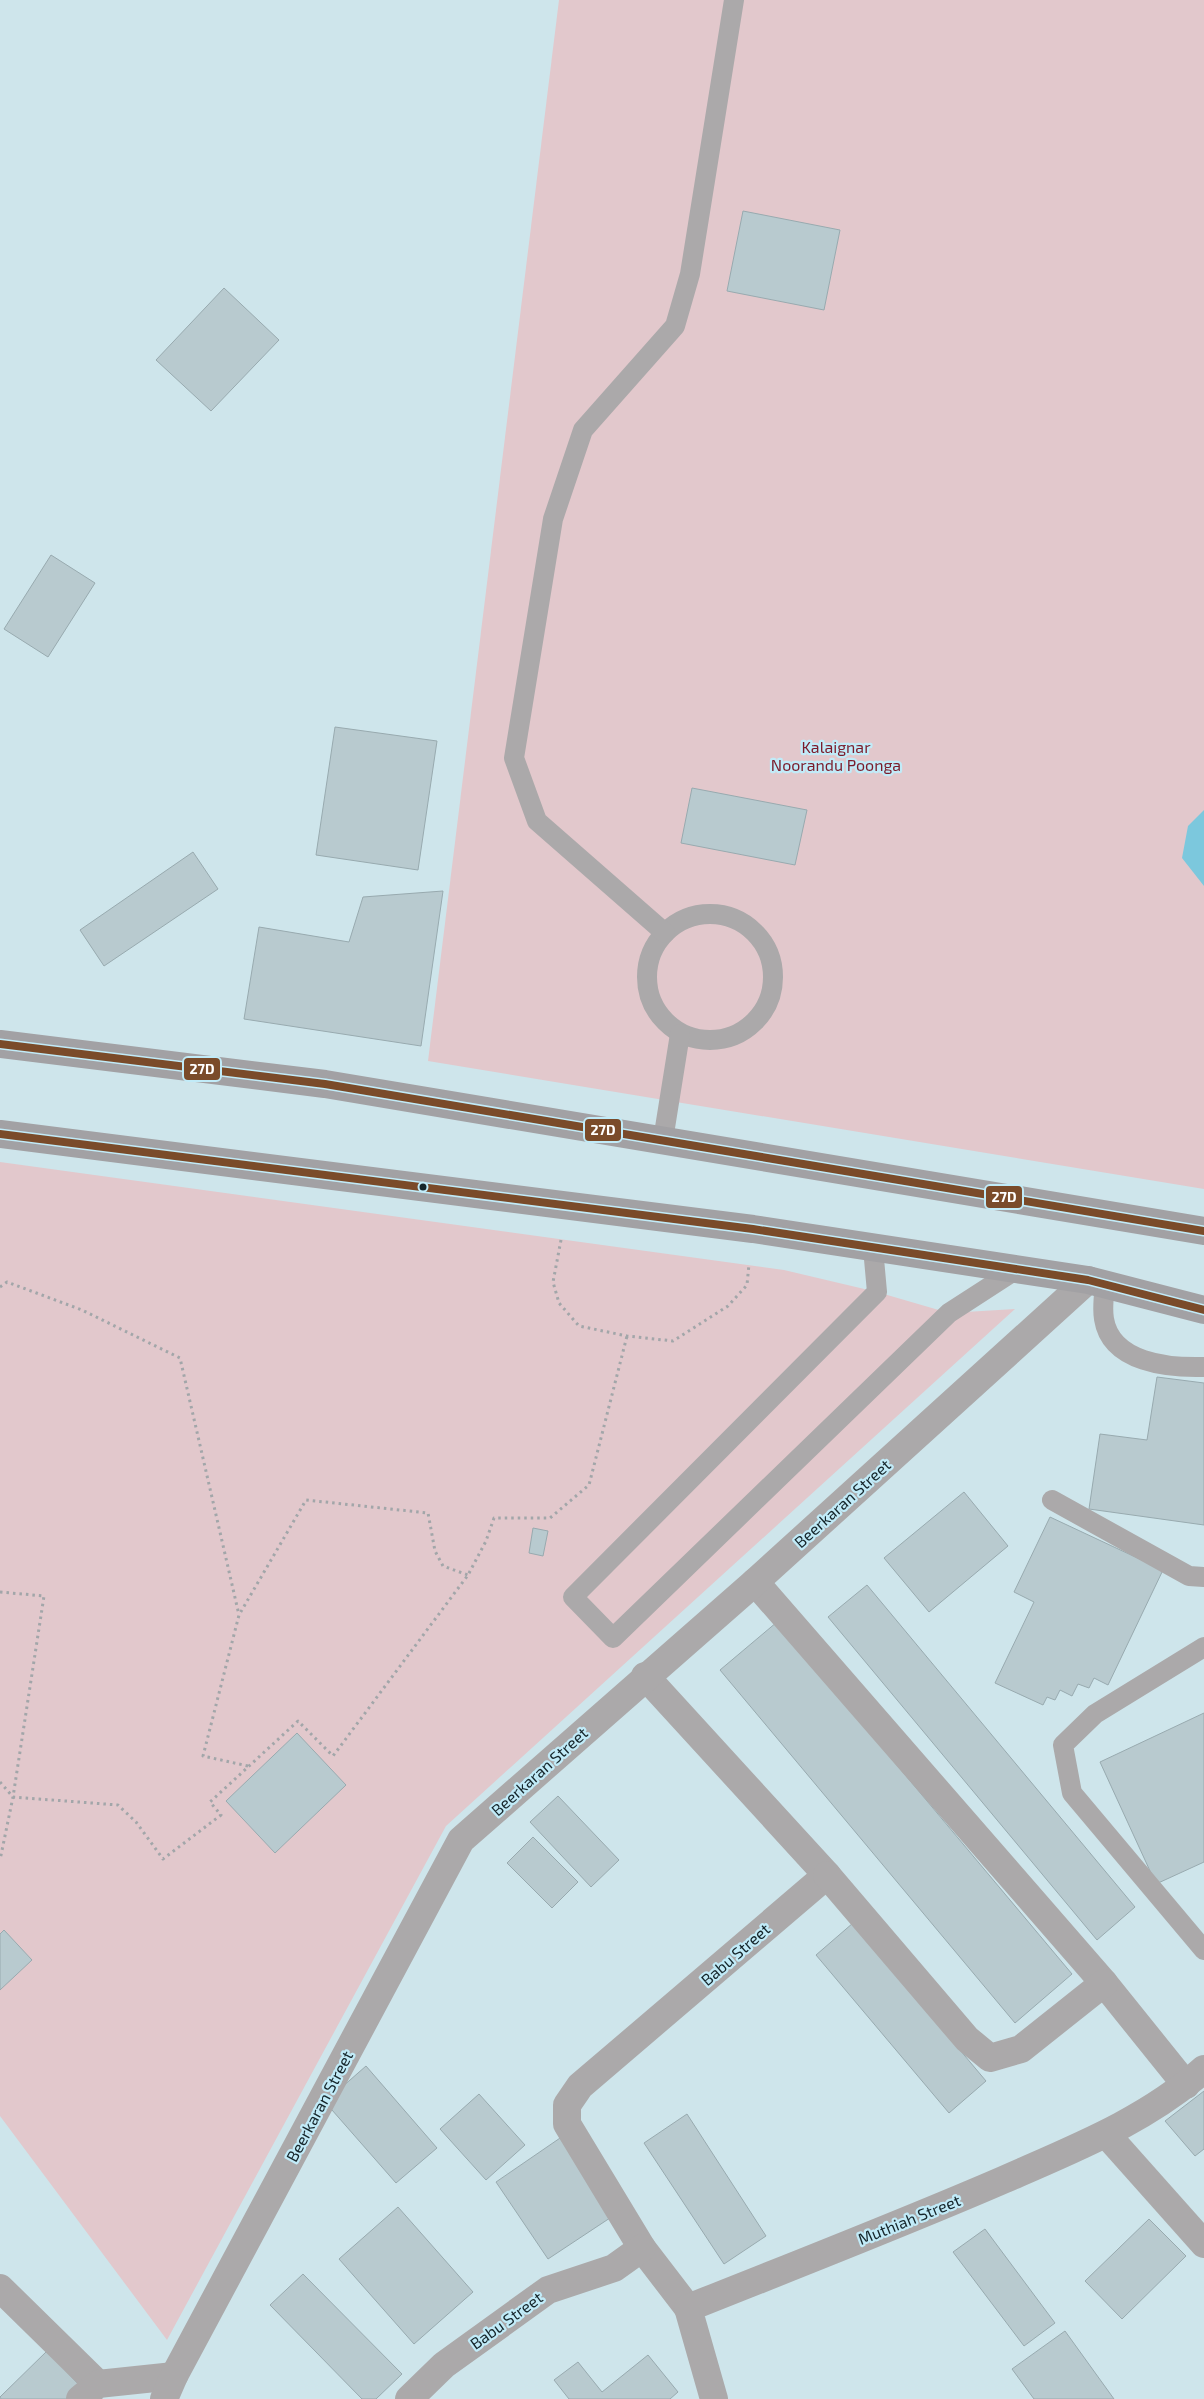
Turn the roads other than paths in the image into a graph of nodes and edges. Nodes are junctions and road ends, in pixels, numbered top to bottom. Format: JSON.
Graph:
{"nodes":[{"id":1,"x":734,"y":0,"type":"edge"},
{"id":2,"x":664,"y":933,"type":"junction"},
{"id":3,"x":680,"y":1034,"type":"junction"},
{"id":4,"x":0,"y":1044,"type":"edge"},
{"id":5,"x":0,"y":1134,"type":"edge"},
{"id":6,"x":663,"y":1140,"type":"junction"},
{"id":7,"x":1204,"y":1232,"type":"edge"},
{"id":8,"x":873,"y":1248,"type":"junction"},
{"id":9,"x":1017,"y":1268,"type":"junction"},
{"id":10,"x":1096,"y":1282,"type":"junction"},
{"id":11,"x":1204,"y":1310,"type":"edge"},
{"id":12,"x":1204,"y":1368,"type":"edge"},
{"id":13,"x":1052,"y":1500,"type":"dead end"},
{"id":14,"x":1204,"y":1577,"type":"edge"},
{"id":15,"x":755,"y":1582,"type":"junction"},
{"id":16,"x":1204,"y":1647,"type":"edge"},
{"id":17,"x":646,"y":1676,"type":"junction"},
{"id":18,"x":827,"y":1875,"type":"junction"},
{"id":19,"x":1204,"y":1950,"type":"edge"},
{"id":20,"x":1104,"y":1983,"type":"junction"},
{"id":21,"x":1195,"y":2077,"type":"edge"},
{"id":22,"x":1106,"y":2135,"type":"junction"},
{"id":23,"x":1204,"y":2244,"type":"edge"},
{"id":24,"x":642,"y":2248,"type":"junction"},
{"id":25,"x":0,"y":2288,"type":"edge"},
{"id":26,"x":688,"y":2308,"type":"junction"},
{"id":27,"x":169,"y":2388,"type":"edge"},
{"id":28,"x":89,"y":2391,"type":"edge"},
{"id":29,"x":409,"y":2399,"type":"edge"},
{"id":30,"x":714,"y":2399,"type":"edge"}],
"edges":[{"from":1,"to":2,"type":"lane"},
{"from":2,"to":3,"type":"lane"},
{"from":2,"to":3,"type":"lane"},
{"from":3,"to":6,"type":"lane"},
{"from":4,"to":6,"type":"main road"},
{"from":5,"to":8,"type":"main road"},
{"from":6,"to":7,"type":"main road"},
{"from":8,"to":9,"type":"main road"},
{"from":8,"to":9,"type":"lane"},
{"from":9,"to":10,"type":"main road"},
{"from":10,"to":11,"type":"main road"},
{"from":10,"to":12,"type":"lane"},
{"from":10,"to":15,"type":"street","name":"Beerkaran Street"},
{"from":13,"to":14,"type":"lane"},
{"from":15,"to":17,"type":"street","name":"Beerkaran Street"},
{"from":15,"to":20,"type":"street"},
{"from":16,"to":19,"type":"lane"},
{"from":17,"to":18,"type":"street"},
{"from":17,"to":27,"type":"street","name":"Beerkaran Street"},
{"from":18,"to":20,"type":"street"},
{"from":18,"to":24,"type":"street","name":"Babu Street"},
{"from":20,"to":21,"type":"street"},
{"from":21,"to":22,"type":"street","name":"Muthiah Street"},
{"from":22,"to":23,"type":"street"},
{"from":22,"to":26,"type":"street","name":"Muthiah Street"},
{"from":24,"to":26,"type":"street","name":"Babu Street"},
{"from":24,"to":29,"type":"street","name":"Babu Street"},
{"from":25,"to":28,"type":"street"},
{"from":26,"to":30,"type":"street"},
{"from":27,"to":28,"type":"street"}]}
